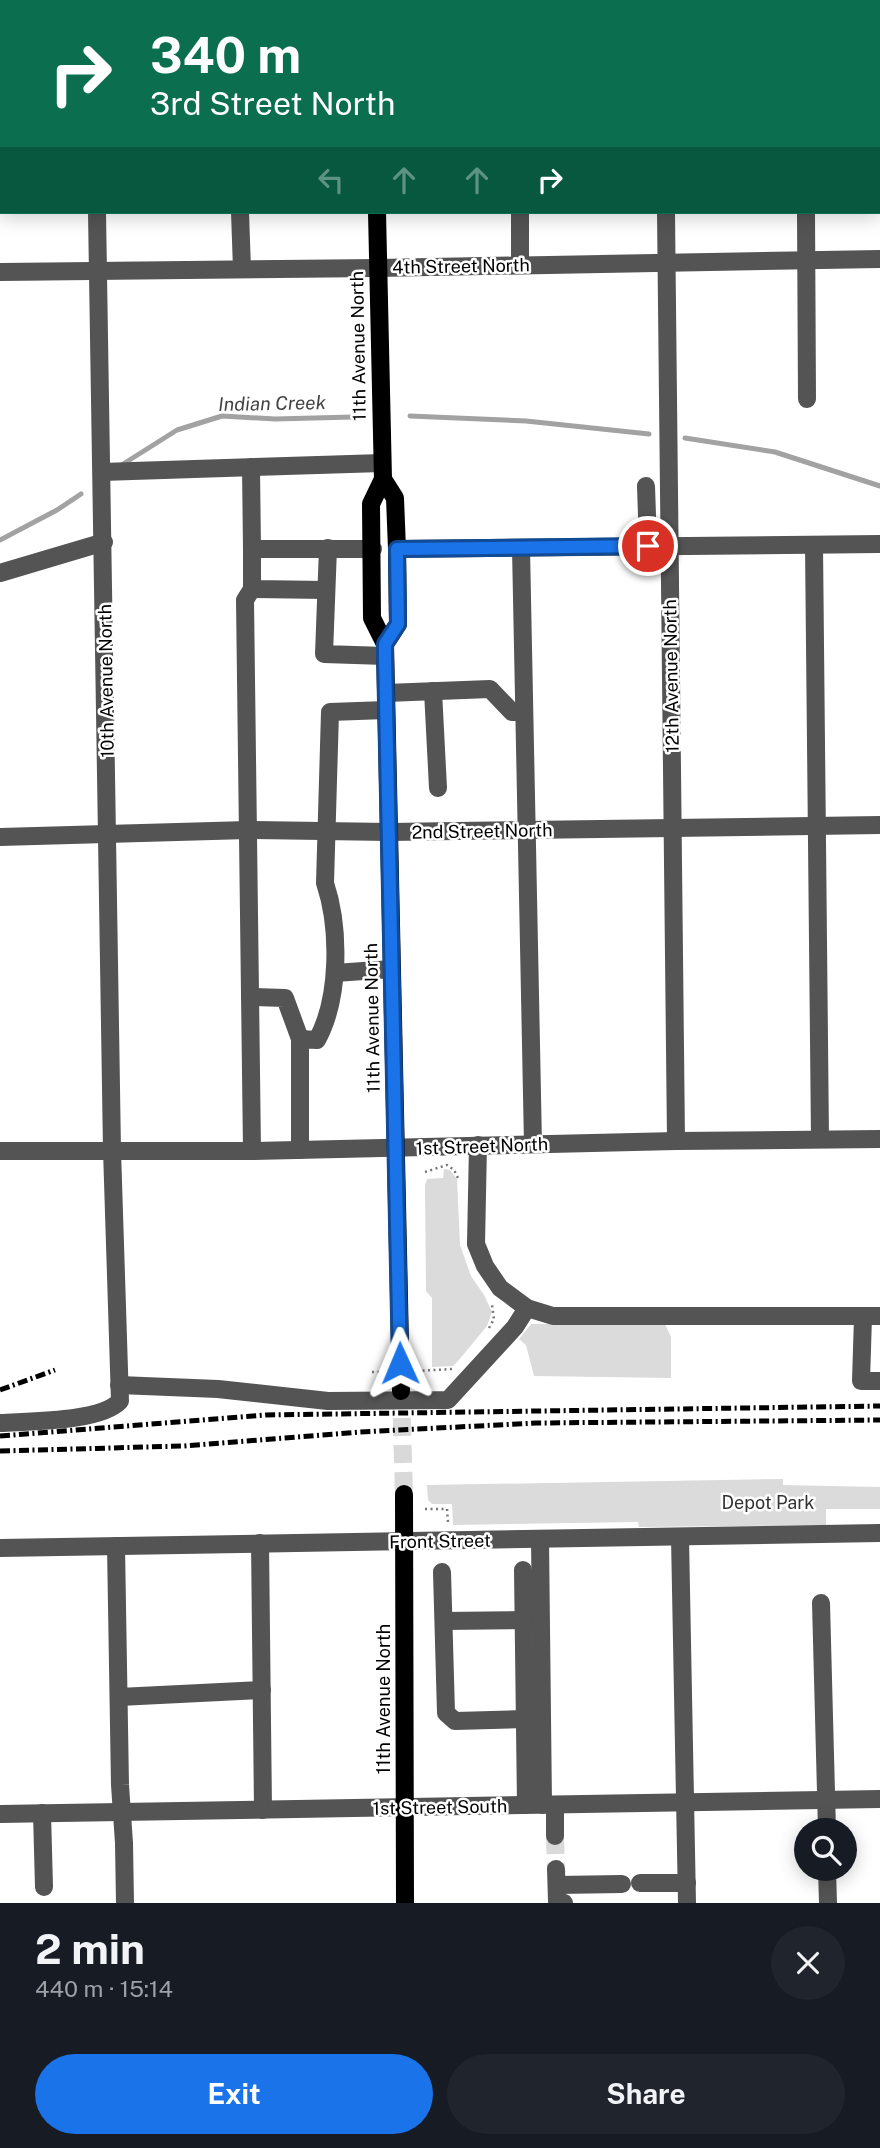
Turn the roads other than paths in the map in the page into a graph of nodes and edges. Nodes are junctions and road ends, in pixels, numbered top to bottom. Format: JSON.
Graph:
{"nodes":[{"id":1,"x":97,"y":214,"type":"edge"},
{"id":2,"x":240,"y":214,"type":"edge"},
{"id":3,"x":377,"y":214,"type":"edge"},
{"id":4,"x":520,"y":214,"type":"edge"},
{"id":5,"x":666,"y":214,"type":"edge"},
{"id":6,"x":806,"y":214,"type":"edge"},
{"id":7,"x":880,"y":259,"type":"edge"},
{"id":8,"x":806,"y":260,"type":"junction"},
{"id":9,"x":666,"y":262,"type":"junction"},
{"id":10,"x":520,"y":264,"type":"junction"},
{"id":11,"x":377,"y":268,"type":"junction"},
{"id":12,"x":242,"y":269,"type":"junction"},
{"id":13,"x":99,"y":271,"type":"junction"},
{"id":14,"x":0,"y":272,"type":"edge"},
{"id":15,"x":807,"y":399,"type":"dead end"},
{"id":16,"x":251,"y":467,"type":"junction"},
{"id":17,"x":383,"y":471,"type":"junction"},
{"id":18,"x":102,"y":472,"type":"junction"},
{"id":19,"x":646,"y":486,"type":"dead end"},
{"id":20,"x":104,"y":542,"type":"junction"},
{"id":21,"x":814,"y":544,"type":"junction"},
{"id":22,"x":880,"y":544,"type":"edge"},
{"id":23,"x":648,"y":546,"type":"junction"},
{"id":24,"x":670,"y":546,"type":"junction"},
{"id":25,"x":328,"y":548,"type":"junction"},
{"id":26,"x":521,"y":548,"type":"junction"},
{"id":27,"x":252,"y":549,"type":"junction"},
{"id":28,"x":373,"y":549,"type":"junction"},
{"id":29,"x":397,"y":549,"type":"junction"},
{"id":30,"x":0,"y":573,"type":"edge"},
{"id":31,"x":252,"y":589,"type":"junction"},
{"id":32,"x":326,"y":590,"type":"junction"},
{"id":33,"x":385,"y":650,"type":"junction"},
{"id":34,"x":433,"y":691,"type":"junction"},
{"id":35,"x":386,"y":701,"type":"junction"},
{"id":36,"x":524,"y":712,"type":"junction"},
{"id":37,"x":438,"y":788,"type":"dead end"},
{"id":38,"x":880,"y":825,"type":"edge"},
{"id":39,"x":817,"y":826,"type":"junction"},
{"id":40,"x":673,"y":828,"type":"junction"},
{"id":41,"x":248,"y":830,"type":"junction"},
{"id":42,"x":526,"y":830,"type":"junction"},
{"id":43,"x":327,"y":831,"type":"junction"},
{"id":44,"x":389,"y":832,"type":"junction"},
{"id":45,"x":108,"y":834,"type":"junction"},
{"id":46,"x":0,"y":837,"type":"edge"},
{"id":47,"x":392,"y":969,"type":"junction"},
{"id":48,"x":335,"y":973,"type":"junction"},
{"id":49,"x":250,"y":997,"type":"junction"},
{"id":50,"x":300,"y":1040,"type":"junction"},
{"id":51,"x":820,"y":1139,"type":"junction"},
{"id":52,"x":880,"y":1139,"type":"edge"},
{"id":53,"x":676,"y":1141,"type":"junction"},
{"id":54,"x":533,"y":1144,"type":"junction"},
{"id":55,"x":478,"y":1145,"type":"junction"},
{"id":56,"x":395,"y":1149,"type":"junction"},
{"id":57,"x":112,"y":1150,"type":"junction"},
{"id":58,"x":300,"y":1150,"type":"junction"},
{"id":59,"x":0,"y":1151,"type":"edge"},
{"id":60,"x":252,"y":1151,"type":"junction"},
{"id":61,"x":527,"y":1308,"type":"junction"},
{"id":62,"x":872,"y":1316,"type":"edge"},
{"id":63,"x":880,"y":1381,"type":"edge"},
{"id":64,"x":119,"y":1385,"type":"junction"},
{"id":65,"x":401,"y":1391,"type":"tunnel mouth"},
{"id":66,"x":0,"y":1423,"type":"edge"},
{"id":67,"x":404,"y":1494,"type":"tunnel mouth"},
{"id":68,"x":880,"y":1534,"type":"edge"},
{"id":69,"x":680,"y":1537,"type":"junction"},
{"id":70,"x":540,"y":1539,"type":"junction"},
{"id":71,"x":260,"y":1543,"type":"junction"},
{"id":72,"x":116,"y":1546,"type":"junction"},
{"id":73,"x":0,"y":1548,"type":"edge"},
{"id":74,"x":523,"y":1570,"type":"dead end"},
{"id":75,"x":442,"y":1572,"type":"dead end"},
{"id":76,"x":821,"y":1603,"type":"dead end"},
{"id":77,"x":523,"y":1620,"type":"junction"},
{"id":78,"x":443,"y":1621,"type":"junction"},
{"id":79,"x":262,"y":1689,"type":"junction"},
{"id":80,"x":118,"y":1697,"type":"junction"},
{"id":81,"x":523,"y":1719,"type":"junction"},
{"id":82,"x":880,"y":1799,"type":"edge"},
{"id":83,"x":826,"y":1800,"type":"junction"},
{"id":84,"x":686,"y":1803,"type":"junction"},
{"id":85,"x":541,"y":1805,"type":"junction"},
{"id":86,"x":404,"y":1807,"type":"junction"},
{"id":87,"x":263,"y":1810,"type":"junction"},
{"id":88,"x":122,"y":1812,"type":"junction"},
{"id":89,"x":42,"y":1813,"type":"junction"},
{"id":90,"x":0,"y":1814,"type":"edge"},
{"id":91,"x":827,"y":1818,"type":"edge"},
{"id":92,"x":555,"y":1836,"type":"tunnel mouth"},
{"id":93,"x":827,"y":1881,"type":"edge"},
{"id":94,"x":687,"y":1883,"type":"junction"},
{"id":95,"x":44,"y":1887,"type":"dead end"},
{"id":96,"x":558,"y":1892,"type":"edge"},
{"id":97,"x":125,"y":1903,"type":"edge"},
{"id":98,"x":405,"y":1903,"type":"edge"},
{"id":99,"x":687,"y":1903,"type":"edge"},
{"id":100,"x":828,"y":1903,"type":"edge"}],
"edges":[{"from":1,"to":13,"type":"street","name":"10th Avenue North"},
{"from":2,"to":12,"type":"street"},
{"from":3,"to":11,"type":"main road","name":"11th Avenue North"},
{"from":4,"to":10,"type":"street"},
{"from":5,"to":9,"type":"street","name":"12th Avenue North"},
{"from":6,"to":8,"type":"street"},
{"from":7,"to":8,"type":"street","name":"4th Street North"},
{"from":8,"to":9,"type":"street","name":"4th Street North"},
{"from":8,"to":15,"type":"street"},
{"from":9,"to":10,"type":"street","name":"4th Street North"},
{"from":9,"to":24,"type":"street","name":"12th Avenue North"},
{"from":10,"to":11,"type":"street","name":"4th Street North"},
{"from":11,"to":12,"type":"street","name":"4th Street North"},
{"from":11,"to":17,"type":"main road","name":"11th Avenue North"},
{"from":12,"to":13,"type":"street","name":"4th Street North"},
{"from":13,"to":14,"type":"street","name":"4th Street North"},
{"from":13,"to":18,"type":"street","name":"10th Avenue North"},
{"from":16,"to":17,"type":"street"},
{"from":16,"to":18,"type":"street"},
{"from":16,"to":27,"type":"street"},
{"from":17,"to":28,"type":"main road","name":"11th Avenue North"},
{"from":17,"to":29,"type":"main road","name":"11th Avenue North"},
{"from":18,"to":20,"type":"street","name":"10th Avenue North"},
{"from":19,"to":23,"type":"street"},
{"from":20,"to":30,"type":"street"},
{"from":20,"to":45,"type":"street","name":"10th Avenue North"},
{"from":21,"to":22,"type":"street"},
{"from":21,"to":24,"type":"street"},
{"from":21,"to":39,"type":"street"},
{"from":23,"to":24,"type":"street"},
{"from":23,"to":26,"type":"street"},
{"from":24,"to":40,"type":"street","name":"12th Avenue North"},
{"from":25,"to":27,"type":"street"},
{"from":25,"to":28,"type":"street"},
{"from":25,"to":32,"type":"street"},
{"from":26,"to":29,"type":"street"},
{"from":26,"to":36,"type":"street"},
{"from":27,"to":31,"type":"street"},
{"from":28,"to":33,"type":"main road","name":"11th Avenue North"},
{"from":29,"to":33,"type":"main road","name":"11th Avenue North"},
{"from":31,"to":32,"type":"street"},
{"from":31,"to":41,"type":"street"},
{"from":32,"to":33,"type":"street"},
{"from":33,"to":35,"type":"main road","name":"11th Avenue North"},
{"from":34,"to":35,"type":"street"},
{"from":34,"to":36,"type":"street"},
{"from":34,"to":37,"type":"street"},
{"from":35,"to":43,"type":"street"},
{"from":35,"to":44,"type":"main road","name":"11th Avenue North"},
{"from":36,"to":42,"type":"street"},
{"from":38,"to":39,"type":"street","name":"2nd Street North"},
{"from":39,"to":40,"type":"street","name":"2nd Street North"},
{"from":39,"to":51,"type":"street"},
{"from":40,"to":42,"type":"street","name":"2nd Street North"},
{"from":40,"to":53,"type":"street","name":"12th Avenue North"},
{"from":41,"to":43,"type":"street","name":"2nd Street North"},
{"from":41,"to":45,"type":"street","name":"2nd Street North"},
{"from":41,"to":49,"type":"street"},
{"from":42,"to":44,"type":"street","name":"2nd Street North"},
{"from":42,"to":54,"type":"street"},
{"from":43,"to":44,"type":"street","name":"2nd Street North"},
{"from":43,"to":48,"type":"street"},
{"from":44,"to":47,"type":"main road","name":"11th Avenue North"},
{"from":45,"to":46,"type":"street","name":"2nd Street North"},
{"from":45,"to":57,"type":"street","name":"10th Avenue North"},
{"from":47,"to":48,"type":"street"},
{"from":47,"to":56,"type":"main road","name":"11th Avenue North"},
{"from":48,"to":50,"type":"street"},
{"from":49,"to":50,"type":"street"},
{"from":49,"to":60,"type":"street"},
{"from":50,"to":58,"type":"street"},
{"from":51,"to":52,"type":"street","name":"1st Street North"},
{"from":51,"to":53,"type":"street","name":"1st Street North"},
{"from":53,"to":54,"type":"street","name":"1st Street North"},
{"from":54,"to":55,"type":"street","name":"1st Street North"},
{"from":55,"to":56,"type":"street","name":"1st Street North"},
{"from":55,"to":61,"type":"street"},
{"from":56,"to":58,"type":"street","name":"1st Street North"},
{"from":56,"to":65,"type":"main road","name":"11th Avenue North"},
{"from":57,"to":59,"type":"street","name":"1st Street North"},
{"from":57,"to":60,"type":"street","name":"1st Street North"},
{"from":57,"to":64,"type":"street","name":"10th Avenue North"},
{"from":58,"to":60,"type":"street","name":"1st Street North"},
{"from":61,"to":62,"type":"street"},
{"from":61,"to":64,"type":"street"},
{"from":62,"to":63,"type":"street"},
{"from":64,"to":66,"type":"street"},
{"from":67,"to":86,"type":"main road","name":"11th Avenue North"},
{"from":68,"to":69,"type":"street","name":"Front Street"},
{"from":69,"to":70,"type":"street","name":"Front Street"},
{"from":69,"to":84,"type":"street"},
{"from":70,"to":71,"type":"street","name":"Front Street"},
{"from":70,"to":85,"type":"street"},
{"from":71,"to":72,"type":"street","name":"Front Street"},
{"from":71,"to":79,"type":"street"},
{"from":72,"to":73,"type":"street","name":"Front Street"},
{"from":72,"to":80,"type":"street"},
{"from":74,"to":77,"type":"street"},
{"from":75,"to":78,"type":"street"},
{"from":76,"to":83,"type":"street"},
{"from":77,"to":78,"type":"street"},
{"from":77,"to":81,"type":"street"},
{"from":78,"to":81,"type":"street"},
{"from":79,"to":80,"type":"street"},
{"from":79,"to":87,"type":"street"},
{"from":80,"to":88,"type":"street"},
{"from":81,"to":85,"type":"street"},
{"from":82,"to":83,"type":"street","name":"1st Street South"},
{"from":83,"to":84,"type":"street","name":"1st Street South"},
{"from":83,"to":91,"type":"street"},
{"from":84,"to":85,"type":"street","name":"1st Street South"},
{"from":84,"to":94,"type":"street"},
{"from":85,"to":86,"type":"street","name":"1st Street South"},
{"from":85,"to":92,"type":"street"},
{"from":86,"to":87,"type":"street","name":"1st Street South"},
{"from":86,"to":98,"type":"main road","name":"11th Avenue North"},
{"from":87,"to":88,"type":"street","name":"1st Street South"},
{"from":88,"to":89,"type":"street","name":"1st Street South"},
{"from":88,"to":97,"type":"street"},
{"from":89,"to":90,"type":"street","name":"1st Street South"},
{"from":89,"to":95,"type":"street"},
{"from":93,"to":100,"type":"street"},
{"from":94,"to":96,"type":"street"},
{"from":94,"to":99,"type":"street"}]}
